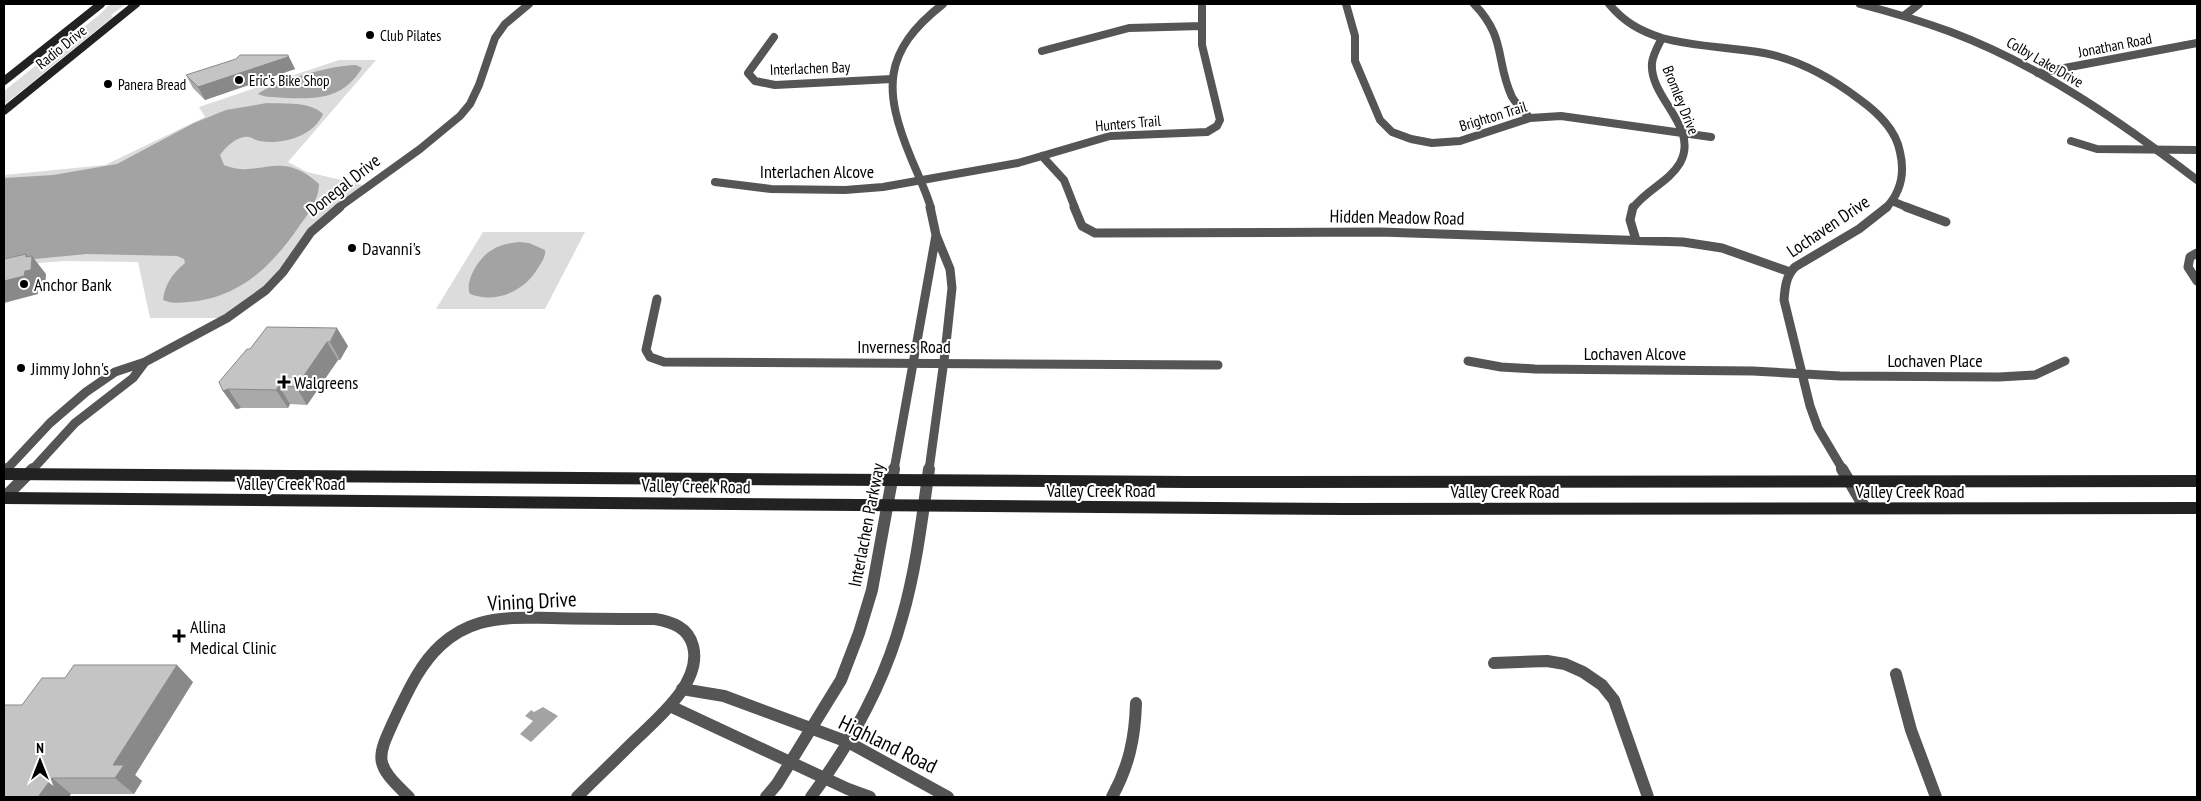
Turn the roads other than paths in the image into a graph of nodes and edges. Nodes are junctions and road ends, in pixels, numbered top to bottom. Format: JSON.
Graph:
{"nodes":[{"id":1,"x":101,"y":4,"type":"edge"},
{"id":2,"x":136,"y":4,"type":"edge"},
{"id":3,"x":528,"y":4,"type":"edge"},
{"id":4,"x":943,"y":4,"type":"edge"},
{"id":5,"x":1202,"y":4,"type":"edge"},
{"id":6,"x":1346,"y":4,"type":"edge"},
{"id":7,"x":1474,"y":4,"type":"edge"},
{"id":8,"x":1609,"y":4,"type":"edge"},
{"id":9,"x":1860,"y":4,"type":"edge"},
{"id":10,"x":1919,"y":4,"type":"edge"},
{"id":11,"x":1905,"y":15,"type":"junction"},
{"id":12,"x":1202,"y":26,"type":"junction"},
{"id":13,"x":774,"y":37,"type":"dead end"},
{"id":14,"x":1662,"y":38,"type":"junction"},
{"id":15,"x":2197,"y":43,"type":"edge"},
{"id":16,"x":1042,"y":50,"type":"dead end"},
{"id":17,"x":2038,"y":73,"type":"junction"},
{"id":18,"x":892,"y":79,"type":"junction"},
{"id":19,"x":4,"y":81,"type":"edge"},
{"id":20,"x":4,"y":111,"type":"edge"},
{"id":21,"x":1530,"y":118,"type":"junction"},
{"id":22,"x":1392,"y":132,"type":"junction"},
{"id":23,"x":1683,"y":133,"type":"junction"},
{"id":24,"x":1383,"y":135,"type":"dead end"},
{"id":25,"x":1711,"y":137,"type":"dead end"},
{"id":26,"x":2071,"y":141,"type":"dead end"},
{"id":27,"x":2197,"y":150,"type":"edge"},
{"id":28,"x":2158,"y":151,"type":"junction"},
{"id":29,"x":1042,"y":156,"type":"junction"},
{"id":30,"x":2197,"y":180,"type":"edge"},
{"id":31,"x":920,"y":181,"type":"junction"},
{"id":32,"x":714,"y":182,"type":"dead end"},
{"id":33,"x":1892,"y":201,"type":"junction"},
{"id":34,"x":1946,"y":222,"type":"dead end"},
{"id":35,"x":936,"y":235,"type":"junction"},
{"id":36,"x":1636,"y":240,"type":"junction"},
{"id":37,"x":2197,"y":253,"type":"edge"},
{"id":38,"x":1790,"y":272,"type":"junction"},
{"id":39,"x":2197,"y":282,"type":"edge"},
{"id":40,"x":657,"y":299,"type":"dead end"},
{"id":41,"x":1468,"y":361,"type":"dead end"},
{"id":42,"x":2065,"y":361,"type":"dead end"},
{"id":43,"x":145,"y":362,"type":"junction"},
{"id":44,"x":914,"y":363,"type":"junction"},
{"id":45,"x":945,"y":363,"type":"junction"},
{"id":46,"x":1218,"y":365,"type":"dead end"},
{"id":47,"x":1803,"y":375,"type":"junction"},
{"id":48,"x":4,"y":473,"type":"edge"},
{"id":49,"x":28,"y":474,"type":"junction"},
{"id":50,"x":893,"y":481,"type":"junction"},
{"id":51,"x":926,"y":481,"type":"junction"},
{"id":52,"x":2197,"y":481,"type":"edge"},
{"id":53,"x":1849,"y":482,"type":"junction"},
{"id":54,"x":4,"y":498,"type":"edge"},
{"id":55,"x":888,"y":506,"type":"junction"},
{"id":56,"x":922,"y":506,"type":"junction"},
{"id":57,"x":1865,"y":508,"type":"junction"},
{"id":58,"x":2197,"y":508,"type":"edge"},
{"id":59,"x":1494,"y":663,"type":"dead end"},
{"id":60,"x":1896,"y":674,"type":"dead end"},
{"id":61,"x":682,"y":689,"type":"junction"},
{"id":62,"x":1136,"y":703,"type":"dead end"},
{"id":63,"x":670,"y":706,"type":"junction"},
{"id":64,"x":809,"y":729,"type":"junction"},
{"id":65,"x":848,"y":742,"type":"junction"},
{"id":66,"x":790,"y":762,"type":"junction"},
{"id":67,"x":824,"y":778,"type":"junction"},
{"id":68,"x":409,"y":797,"type":"edge"},
{"id":69,"x":577,"y":797,"type":"edge"},
{"id":70,"x":766,"y":797,"type":"edge"},
{"id":71,"x":811,"y":797,"type":"edge"},
{"id":72,"x":870,"y":797,"type":"edge"},
{"id":73,"x":948,"y":797,"type":"edge"},
{"id":74,"x":1112,"y":797,"type":"edge"},
{"id":75,"x":1648,"y":797,"type":"edge"},
{"id":76,"x":1936,"y":797,"type":"edge"}],
"edges":[{"from":1,"to":19,"type":"main road","name":"Radio Drive"},
{"from":2,"to":20,"type":"main road","name":"Radio Drive"},
{"from":3,"to":43,"type":"street","name":"Donegal Drive"},
{"from":4,"to":18,"type":"street","name":"Interlachen Parkway"},
{"from":5,"to":12,"type":"street","name":"Hunters Trail"},
{"from":6,"to":22,"type":"street"},
{"from":7,"to":21,"type":"street"},
{"from":8,"to":14,"type":"street","name":"Lochaven Drive"},
{"from":9,"to":11,"type":"street","name":"Colby Lake Drive"},
{"from":10,"to":11,"type":"street"},
{"from":11,"to":17,"type":"street","name":"Colby Lake Drive"},
{"from":12,"to":16,"type":"street"},
{"from":12,"to":29,"type":"street","name":"Hunters Trail"},
{"from":13,"to":18,"type":"street","name":"Interlachen Bay"},
{"from":14,"to":23,"type":"street","name":"Bromley Drive"},
{"from":14,"to":33,"type":"street","name":"Lochaven Drive"},
{"from":15,"to":17,"type":"street","name":"Jonathan Road"},
{"from":17,"to":28,"type":"street","name":"Colby Lake Drive"},
{"from":18,"to":31,"type":"street","name":"Interlachen Parkway"},
{"from":21,"to":22,"type":"street","name":"Brighton Trail"},
{"from":21,"to":23,"type":"street","name":"Brighton Trail"},
{"from":22,"to":24,"type":"street"},
{"from":23,"to":25,"type":"street","name":"Brighton Trail"},
{"from":23,"to":36,"type":"street","name":"Bromley Drive"},
{"from":26,"to":28,"type":"street"},
{"from":27,"to":28,"type":"street"},
{"from":28,"to":30,"type":"street","name":"Colby Lake Drive"},
{"from":29,"to":31,"type":"street","name":"Hunters Trail"},
{"from":29,"to":36,"type":"street","name":"Hidden Meadow Road"},
{"from":31,"to":32,"type":"street","name":"Interlachen Alcove"},
{"from":31,"to":35,"type":"street","name":"Interlachen Parkway"},
{"from":33,"to":34,"type":"street"},
{"from":33,"to":38,"type":"street","name":"Lochaven Drive"},
{"from":35,"to":44,"type":"street","name":"Interlachen Parkway"},
{"from":35,"to":45,"type":"street","name":"Interlachen Parkway"},
{"from":36,"to":38,"type":"street","name":"Hidden Meadow Road"},
{"from":37,"to":39,"type":"street"},
{"from":38,"to":47,"type":"street","name":"Lochaven Drive"},
{"from":40,"to":44,"type":"street","name":"Inverness Road"},
{"from":41,"to":47,"type":"street","name":"Lochaven Alcove"},
{"from":42,"to":47,"type":"street","name":"Lochaven Place"},
{"from":43,"to":48,"type":"street","name":"Donegal Drive"},
{"from":43,"to":49,"type":"street","name":"Donegal Drive"},
{"from":44,"to":45,"type":"street","name":"Inverness Road"},
{"from":44,"to":50,"type":"street","name":"Interlachen Parkway"},
{"from":45,"to":46,"type":"street","name":"Inverness Road"},
{"from":45,"to":51,"type":"street","name":"Interlachen Parkway"},
{"from":47,"to":53,"type":"street","name":"Lochaven Drive"},
{"from":48,"to":49,"type":"main road","name":"Valley Creek Road"},
{"from":49,"to":50,"type":"main road","name":"Valley Creek Road"},
{"from":49,"to":54,"type":"street","name":"Donegal Drive"},
{"from":50,"to":51,"type":"main road","name":"Valley Creek Road"},
{"from":50,"to":55,"type":"street","name":"Interlachen Parkway"},
{"from":51,"to":53,"type":"main road","name":"Valley Creek Road"},
{"from":51,"to":56,"type":"street","name":"Interlachen Parkway"},
{"from":52,"to":53,"type":"main road","name":"Valley Creek Road"},
{"from":53,"to":57,"type":"street","name":"Lochaven Drive"},
{"from":54,"to":55,"type":"main road","name":"Valley Creek Road"},
{"from":55,"to":56,"type":"main road","name":"Valley Creek Road"},
{"from":55,"to":64,"type":"street","name":"Interlachen Parkway"},
{"from":56,"to":57,"type":"main road","name":"Valley Creek Road"},
{"from":56,"to":65,"type":"street","name":"Interlachen Parkway"},
{"from":57,"to":58,"type":"main road","name":"Valley Creek Road"},
{"from":59,"to":75,"type":"street"},
{"from":60,"to":76,"type":"street"},
{"from":61,"to":63,"type":"street","name":"Vining Drive"},
{"from":61,"to":64,"type":"street"},
{"from":61,"to":68,"type":"street","name":"Vining Drive"},
{"from":62,"to":74,"type":"street"},
{"from":63,"to":66,"type":"street"},
{"from":63,"to":69,"type":"street","name":"Vining Drive"},
{"from":64,"to":65,"type":"street","name":"Highland Road"},
{"from":64,"to":66,"type":"street","name":"Interlachen Parkway"},
{"from":65,"to":67,"type":"street","name":"Interlachen Parkway"},
{"from":65,"to":73,"type":"street","name":"Highland Road"},
{"from":66,"to":67,"type":"street"},
{"from":66,"to":70,"type":"street","name":"Interlachen Parkway"},
{"from":67,"to":71,"type":"street","name":"Interlachen Parkway"},
{"from":67,"to":72,"type":"street"}]}
